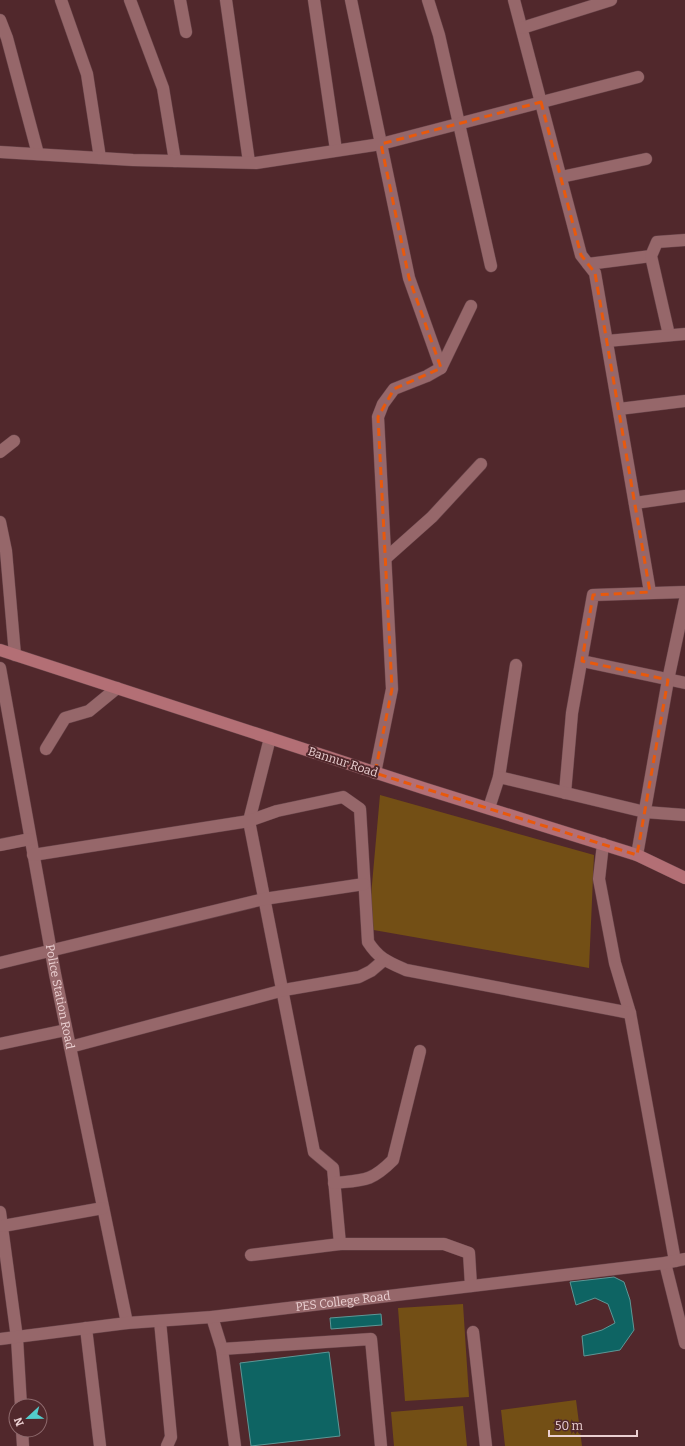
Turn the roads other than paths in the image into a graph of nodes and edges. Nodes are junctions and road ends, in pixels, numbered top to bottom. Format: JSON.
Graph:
{"nodes":[{"id":1,"x":61,"y":0,"type":"edge"},
{"id":2,"x":130,"y":0,"type":"edge"},
{"id":3,"x":180,"y":0,"type":"edge"},
{"id":4,"x":226,"y":0,"type":"edge"},
{"id":5,"x":314,"y":0,"type":"edge"},
{"id":6,"x":351,"y":0,"type":"edge"},
{"id":7,"x":428,"y":0,"type":"edge"},
{"id":8,"x":514,"y":0,"type":"edge"},
{"id":9,"x":610,"y":0,"type":"edge"},
{"id":10,"x":0,"y":20,"type":"edge"},
{"id":11,"x":522,"y":28,"type":"junction"},
{"id":12,"x":186,"y":32,"type":"dead end"},
{"id":13,"x":638,"y":77,"type":"dead end"},
{"id":14,"x":541,"y":102,"type":"junction"},
{"id":15,"x":458,"y":124,"type":"junction"},
{"id":16,"x":381,"y":144,"type":"junction"},
{"id":17,"x":336,"y":150,"type":"junction"},
{"id":18,"x":0,"y":152,"type":"edge"},
{"id":19,"x":38,"y":154,"type":"junction"},
{"id":20,"x":100,"y":158,"type":"junction"},
{"id":21,"x":646,"y":159,"type":"dead end"},
{"id":22,"x":175,"y":161,"type":"junction"},
{"id":23,"x":249,"y":162,"type":"junction"},
{"id":24,"x":561,"y":178,"type":"junction"},
{"id":25,"x":685,"y":240,"type":"edge"},
{"id":26,"x":651,"y":256,"type":"junction"},
{"id":27,"x":588,"y":264,"type":"junction"},
{"id":28,"x":491,"y":266,"type":"dead end"},
{"id":29,"x":471,"y":306,"type":"dead end"},
{"id":30,"x":685,"y":334,"type":"edge"},
{"id":31,"x":669,"y":335,"type":"junction"},
{"id":32,"x":607,"y":341,"type":"junction"},
{"id":33,"x":441,"y":368,"type":"junction"},
{"id":34,"x":685,"y":401,"type":"edge"},
{"id":35,"x":619,"y":409,"type":"junction"},
{"id":36,"x":14,"y":441,"type":"dead end"},
{"id":37,"x":0,"y":452,"type":"edge"},
{"id":38,"x":482,"y":464,"type":"dead end"},
{"id":39,"x":685,"y":496,"type":"edge"},
{"id":40,"x":635,"y":503,"type":"junction"},
{"id":41,"x":0,"y":522,"type":"edge"},
{"id":42,"x":386,"y":558,"type":"junction"},
{"id":43,"x":650,"y":592,"type":"junction"},
{"id":44,"x":685,"y":592,"type":"edge"},
{"id":45,"x":685,"y":600,"type":"edge"},
{"id":46,"x":0,"y":650,"type":"edge"},
{"id":47,"x":15,"y":654,"type":"junction"},
{"id":48,"x":582,"y":661,"type":"junction"},
{"id":49,"x":516,"y":665,"type":"dead end"},
{"id":50,"x":0,"y":668,"type":"edge"},
{"id":51,"x":668,"y":680,"type":"junction"},
{"id":52,"x":685,"y":684,"type":"edge"},
{"id":53,"x":117,"y":688,"type":"junction"},
{"id":54,"x":270,"y":738,"type":"junction"},
{"id":55,"x":46,"y":749,"type":"dead end"},
{"id":56,"x":375,"y":773,"type":"junction"},
{"id":57,"x":499,"y":777,"type":"junction"},
{"id":58,"x":565,"y":793,"type":"junction"},
{"id":59,"x":489,"y":808,"type":"junction"},
{"id":60,"x":645,"y":812,"type":"junction"},
{"id":61,"x":685,"y":815,"type":"edge"},
{"id":62,"x":249,"y":820,"type":"junction"},
{"id":63,"x":30,"y":839,"type":"junction"},
{"id":64,"x":603,"y":844,"type":"junction"},
{"id":65,"x":0,"y":845,"type":"edge"},
{"id":66,"x":33,"y":855,"type":"junction"},
{"id":67,"x":637,"y":855,"type":"junction"},
{"id":68,"x":685,"y":878,"type":"edge"},
{"id":69,"x":364,"y":884,"type":"junction"},
{"id":70,"x":264,"y":899,"type":"junction"},
{"id":71,"x":51,"y":950,"type":"junction"},
{"id":72,"x":384,"y":960,"type":"junction"},
{"id":73,"x":0,"y":963,"type":"edge"},
{"id":74,"x":284,"y":990,"type":"junction"},
{"id":75,"x":630,"y":1013,"type":"junction"},
{"id":76,"x":66,"y":1030,"type":"junction"},
{"id":77,"x":0,"y":1044,"type":"edge"},
{"id":78,"x":70,"y":1048,"type":"junction"},
{"id":79,"x":420,"y":1051,"type":"dead end"},
{"id":80,"x":334,"y":1183,"type":"junction"},
{"id":81,"x":103,"y":1208,"type":"junction"},
{"id":82,"x":0,"y":1212,"type":"edge"},
{"id":83,"x":3,"y":1226,"type":"junction"},
{"id":84,"x":340,"y":1244,"type":"junction"},
{"id":85,"x":251,"y":1255,"type":"dead end"},
{"id":86,"x":675,"y":1261,"type":"edge"},
{"id":87,"x":471,"y":1286,"type":"junction"},
{"id":88,"x":212,"y":1317,"type":"junction"},
{"id":89,"x":160,"y":1321,"type":"junction"},
{"id":90,"x":126,"y":1323,"type":"junction"},
{"id":91,"x":86,"y":1328,"type":"junction"},
{"id":92,"x":473,"y":1332,"type":"dead end"},
{"id":93,"x":17,"y":1338,"type":"junction"},
{"id":94,"x":0,"y":1339,"type":"edge"},
{"id":95,"x":685,"y":1343,"type":"edge"},
{"id":96,"x":222,"y":1349,"type":"junction"},
{"id":97,"x":21,"y":1398,"type":"edge"},
{"id":98,"x":100,"y":1446,"type":"edge"},
{"id":99,"x":167,"y":1446,"type":"edge"},
{"id":100,"x":235,"y":1446,"type":"edge"},
{"id":101,"x":381,"y":1446,"type":"edge"},
{"id":102,"x":486,"y":1446,"type":"edge"}],
"edges":[{"from":1,"to":20,"type":"street"},
{"from":2,"to":22,"type":"street"},
{"from":3,"to":12,"type":"street"},
{"from":4,"to":23,"type":"street"},
{"from":5,"to":17,"type":"street"},
{"from":6,"to":16,"type":"street"},
{"from":7,"to":15,"type":"street"},
{"from":8,"to":11,"type":"street"},
{"from":9,"to":11,"type":"street"},
{"from":10,"to":19,"type":"street"},
{"from":11,"to":14,"type":"street"},
{"from":13,"to":14,"type":"street"},
{"from":14,"to":15,"type":"street"},
{"from":14,"to":24,"type":"street"},
{"from":15,"to":16,"type":"street"},
{"from":15,"to":28,"type":"street"},
{"from":16,"to":17,"type":"street"},
{"from":16,"to":33,"type":"street"},
{"from":17,"to":23,"type":"street"},
{"from":18,"to":19,"type":"street"},
{"from":19,"to":20,"type":"street"},
{"from":20,"to":22,"type":"street"},
{"from":21,"to":24,"type":"street"},
{"from":22,"to":23,"type":"street"},
{"from":24,"to":27,"type":"street"},
{"from":25,"to":26,"type":"street"},
{"from":26,"to":27,"type":"street"},
{"from":26,"to":31,"type":"street"},
{"from":27,"to":32,"type":"street"},
{"from":29,"to":33,"type":"street"},
{"from":30,"to":31,"type":"street"},
{"from":31,"to":32,"type":"street"},
{"from":32,"to":35,"type":"street"},
{"from":33,"to":42,"type":"street"},
{"from":34,"to":35,"type":"street"},
{"from":35,"to":40,"type":"street"},
{"from":36,"to":37,"type":"street"},
{"from":38,"to":42,"type":"street"},
{"from":39,"to":40,"type":"street"},
{"from":40,"to":43,"type":"street"},
{"from":41,"to":47,"type":"street"},
{"from":42,"to":56,"type":"street"},
{"from":43,"to":44,"type":"street"},
{"from":43,"to":48,"type":"street"},
{"from":45,"to":51,"type":"street"},
{"from":46,"to":47,"type":"main road","name":"Bannur Road"},
{"from":47,"to":53,"type":"main road","name":"Bannur Road"},
{"from":48,"to":51,"type":"street"},
{"from":48,"to":58,"type":"street"},
{"from":49,"to":57,"type":"street"},
{"from":50,"to":63,"type":"street","name":"Police Station Road"},
{"from":51,"to":52,"type":"street"},
{"from":51,"to":60,"type":"street"},
{"from":53,"to":54,"type":"main road","name":"Bannur Road"},
{"from":53,"to":55,"type":"street"},
{"from":54,"to":56,"type":"main road","name":"Bannur Road"},
{"from":54,"to":62,"type":"street"},
{"from":56,"to":59,"type":"main road","name":"Bannur Road"},
{"from":57,"to":58,"type":"street"},
{"from":57,"to":59,"type":"street"},
{"from":58,"to":60,"type":"street"},
{"from":59,"to":64,"type":"main road","name":"Bannur Road"},
{"from":60,"to":61,"type":"street"},
{"from":60,"to":67,"type":"street"},
{"from":62,"to":66,"type":"street"},
{"from":62,"to":69,"type":"street"},
{"from":62,"to":70,"type":"street"},
{"from":63,"to":65,"type":"street"},
{"from":63,"to":66,"type":"street","name":"Police Station Road"},
{"from":64,"to":67,"type":"main road","name":"Bannur Road"},
{"from":64,"to":75,"type":"street"},
{"from":66,"to":71,"type":"street","name":"Police Station Road"},
{"from":67,"to":68,"type":"main road","name":"Bannur Road"},
{"from":69,"to":70,"type":"street"},
{"from":69,"to":72,"type":"street"},
{"from":70,"to":71,"type":"street"},
{"from":70,"to":74,"type":"street"},
{"from":71,"to":73,"type":"street"},
{"from":71,"to":76,"type":"street","name":"Police Station Road"},
{"from":72,"to":74,"type":"street"},
{"from":72,"to":75,"type":"street"},
{"from":74,"to":78,"type":"street"},
{"from":74,"to":80,"type":"street"},
{"from":75,"to":86,"type":"street"},
{"from":76,"to":77,"type":"street"},
{"from":76,"to":78,"type":"street","name":"Police Station Road"},
{"from":78,"to":81,"type":"street","name":"Police Station Road"},
{"from":79,"to":80,"type":"street"},
{"from":80,"to":84,"type":"street"},
{"from":81,"to":83,"type":"street"},
{"from":81,"to":90,"type":"street","name":"Police Station Road"},
{"from":82,"to":83,"type":"street"},
{"from":83,"to":93,"type":"street"},
{"from":84,"to":85,"type":"street"},
{"from":84,"to":87,"type":"street"},
{"from":86,"to":87,"type":"street","name":"PES College Road"},
{"from":86,"to":95,"type":"street"},
{"from":87,"to":88,"type":"street","name":"PES College Road"},
{"from":88,"to":89,"type":"street","name":"PES College Road"},
{"from":88,"to":96,"type":"street"},
{"from":89,"to":90,"type":"street","name":"PES College Road"},
{"from":89,"to":99,"type":"street"},
{"from":90,"to":91,"type":"street","name":"PES College Road"},
{"from":91,"to":93,"type":"street","name":"PES College Road"},
{"from":91,"to":98,"type":"street"},
{"from":92,"to":102,"type":"street"},
{"from":93,"to":94,"type":"street","name":"PES College Road"},
{"from":93,"to":97,"type":"street"},
{"from":96,"to":100,"type":"street"},
{"from":96,"to":101,"type":"street"}]}
